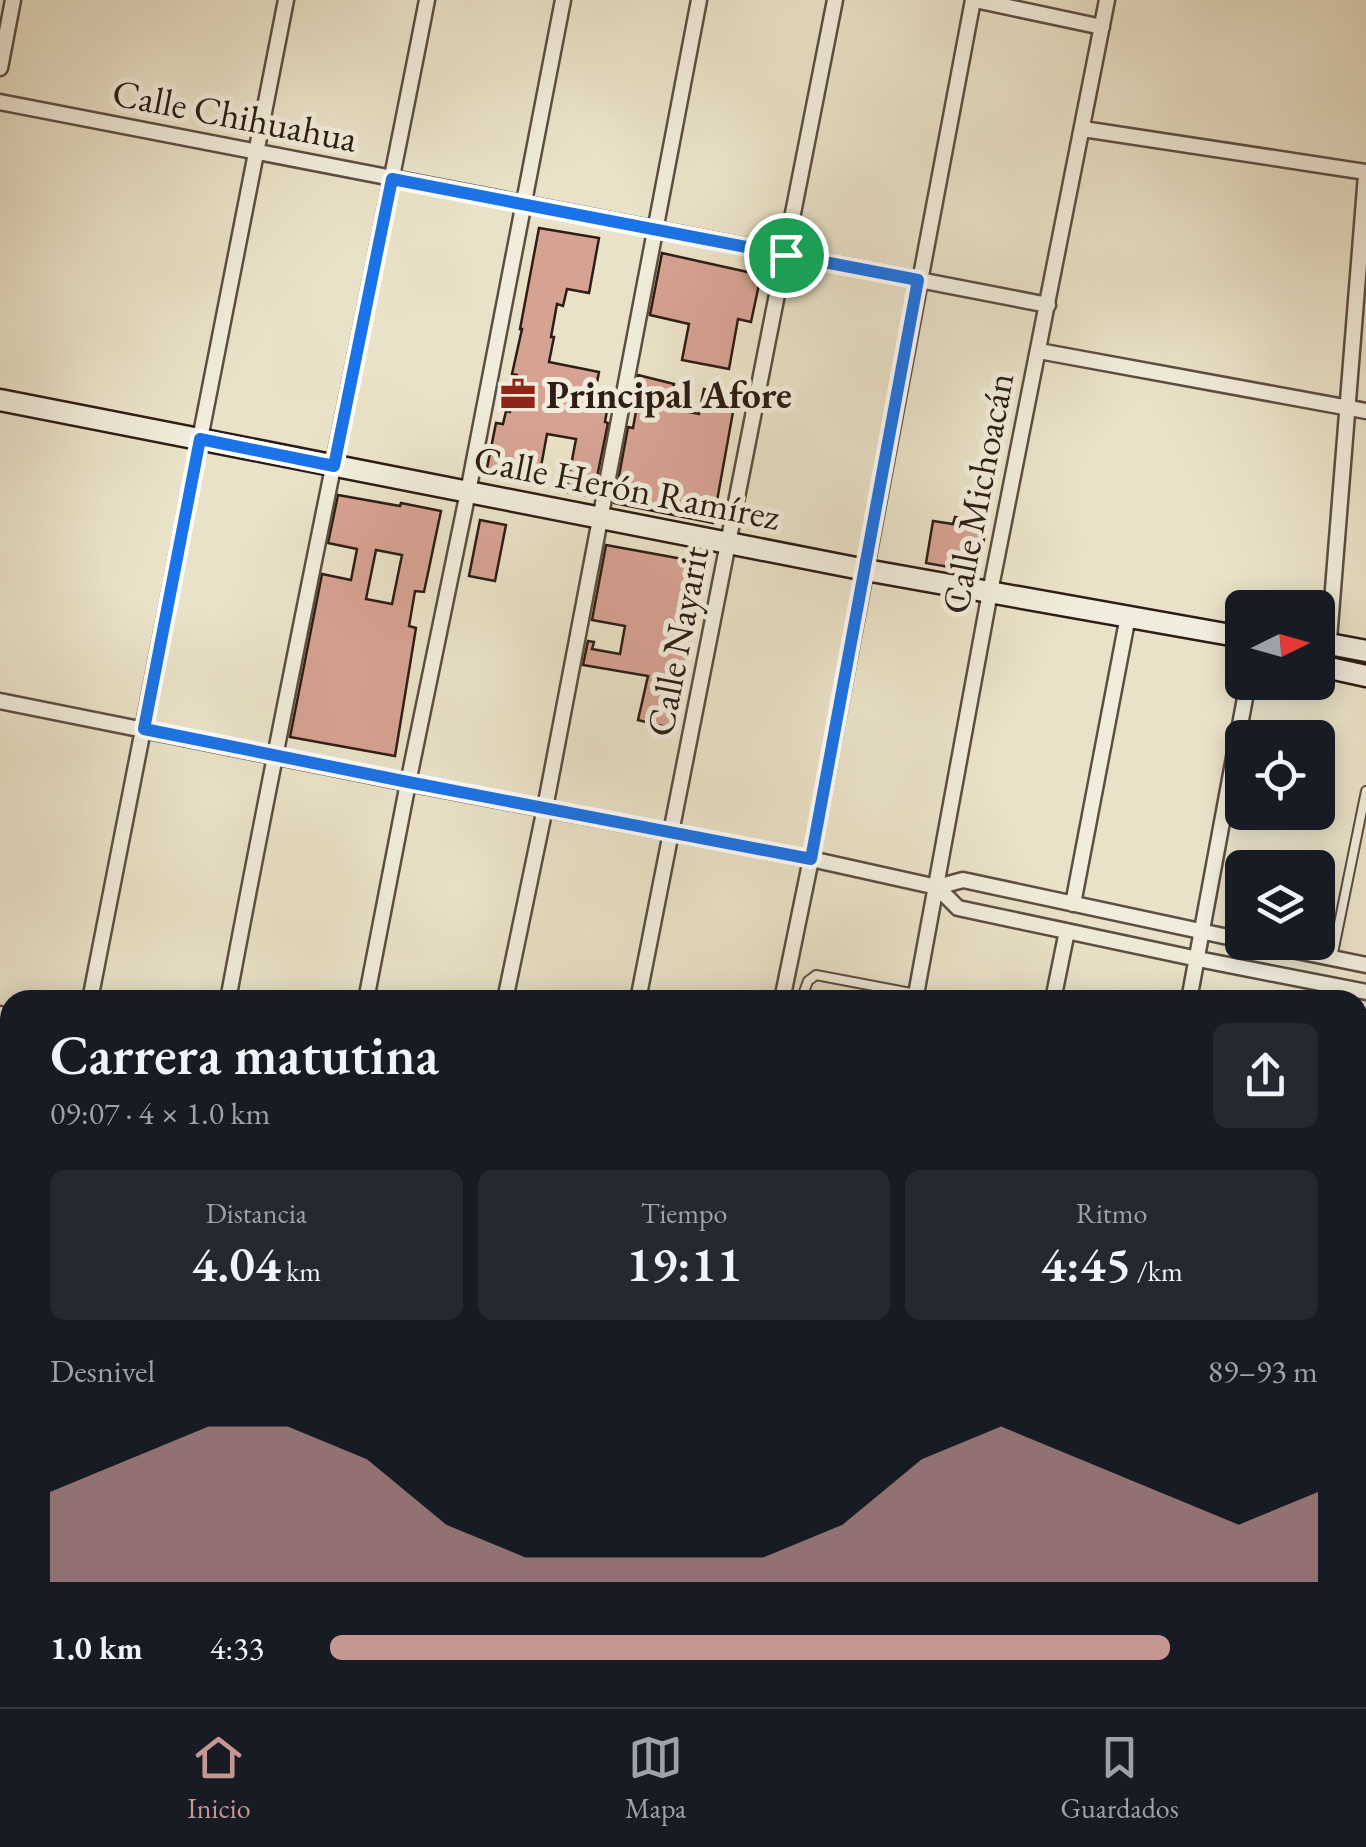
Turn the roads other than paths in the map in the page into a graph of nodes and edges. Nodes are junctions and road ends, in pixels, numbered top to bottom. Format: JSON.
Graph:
{"nodes":[{"id":1,"x":13,"y":0,"type":"edge"},
{"id":2,"x":286,"y":0,"type":"edge"},
{"id":3,"x":427,"y":0,"type":"edge"},
{"id":4,"x":563,"y":0,"type":"edge"},
{"id":5,"x":699,"y":0,"type":"edge"},
{"id":6,"x":836,"y":0,"type":"edge"},
{"id":7,"x":974,"y":0,"type":"edge"},
{"id":8,"x":1108,"y":0,"type":"edge"},
{"id":9,"x":1102,"y":27,"type":"junction"},
{"id":10,"x":0,"y":68,"type":"edge"},
{"id":11,"x":0,"y":102,"type":"edge"},
{"id":12,"x":1082,"y":128,"type":"junction"},
{"id":13,"x":256,"y":152,"type":"junction"},
{"id":14,"x":1366,"y":174,"type":"edge"},
{"id":15,"x":392,"y":179,"type":"junction"},
{"id":16,"x":524,"y":205,"type":"junction"},
{"id":17,"x":654,"y":230,"type":"junction"},
{"id":18,"x":786,"y":255,"type":"junction"},
{"id":19,"x":918,"y":280,"type":"junction"},
{"id":20,"x":1048,"y":305,"type":"junction"},
{"id":21,"x":1038,"y":351,"type":"junction"},
{"id":22,"x":0,"y":400,"type":"edge"},
{"id":23,"x":1347,"y":408,"type":"junction"},
{"id":24,"x":1366,"y":410,"type":"edge"},
{"id":25,"x":200,"y":439,"type":"junction"},
{"id":26,"x":334,"y":466,"type":"junction"},
{"id":27,"x":468,"y":492,"type":"junction"},
{"id":28,"x":600,"y":517,"type":"junction"},
{"id":29,"x":730,"y":543,"type":"junction"},
{"id":30,"x":866,"y":570,"type":"junction"},
{"id":31,"x":1329,"y":590,"type":"edge"},
{"id":32,"x":990,"y":592,"type":"junction"},
{"id":33,"x":1128,"y":616,"type":"junction"},
{"id":34,"x":1225,"y":634,"type":"edge"},
{"id":35,"x":1335,"y":647,"type":"edge"},
{"id":36,"x":1366,"y":651,"type":"edge"},
{"id":37,"x":1335,"y":668,"type":"edge"},
{"id":38,"x":1366,"y":676,"type":"edge"},
{"id":39,"x":1245,"y":700,"type":"edge"},
{"id":40,"x":0,"y":701,"type":"edge"},
{"id":41,"x":144,"y":729,"type":"junction"},
{"id":42,"x":274,"y":754,"type":"junction"},
{"id":43,"x":408,"y":782,"type":"junction"},
{"id":44,"x":1366,"y":791,"type":"edge"},
{"id":45,"x":545,"y":808,"type":"junction"},
{"id":46,"x":672,"y":833,"type":"junction"},
{"id":47,"x":811,"y":859,"type":"junction"},
{"id":48,"x":937,"y":887,"type":"junction"},
{"id":49,"x":1074,"y":904,"type":"junction"},
{"id":50,"x":1067,"y":931,"type":"junction"},
{"id":51,"x":1203,"y":932,"type":"junction"},
{"id":52,"x":1225,"y":937,"type":"edge"},
{"id":53,"x":1335,"y":943,"type":"edge"},
{"id":54,"x":1335,"y":959,"type":"edge"},
{"id":55,"x":1198,"y":960,"type":"junction"},
{"id":56,"x":1366,"y":965,"type":"edge"},
{"id":57,"x":92,"y":990,"type":"edge"},
{"id":58,"x":230,"y":990,"type":"edge"},
{"id":59,"x":368,"y":990,"type":"edge"},
{"id":60,"x":507,"y":990,"type":"edge"},
{"id":61,"x":640,"y":990,"type":"edge"},
{"id":62,"x":784,"y":990,"type":"edge"},
{"id":63,"x":805,"y":990,"type":"edge"},
{"id":64,"x":884,"y":990,"type":"edge"},
{"id":65,"x":917,"y":990,"type":"edge"},
{"id":66,"x":1055,"y":990,"type":"edge"},
{"id":67,"x":1192,"y":990,"type":"edge"},
{"id":68,"x":1318,"y":990,"type":"edge"}],
"edges":[{"from":1,"to":10,"type":"street"},
{"from":2,"to":13,"type":"street"},
{"from":3,"to":15,"type":"street"},
{"from":4,"to":16,"type":"street"},
{"from":5,"to":17,"type":"street"},
{"from":6,"to":18,"type":"street","name":"Calle Nayarit"},
{"from":7,"to":9,"type":"street"},
{"from":7,"to":19,"type":"street"},
{"from":8,"to":9,"type":"street","name":"Calle Michoacán"},
{"from":9,"to":12,"type":"street","name":"Calle Michoacán"},
{"from":11,"to":13,"type":"street","name":"Calle Chihuahua"},
{"from":12,"to":14,"type":"street"},
{"from":12,"to":20,"type":"street","name":"Calle Michoacán"},
{"from":13,"to":15,"type":"street","name":"Calle Chihuahua"},
{"from":13,"to":25,"type":"street"},
{"from":14,"to":23,"type":"street"},
{"from":15,"to":16,"type":"street","name":"Calle Chihuahua"},
{"from":15,"to":26,"type":"street"},
{"from":16,"to":17,"type":"street","name":"Calle Chihuahua"},
{"from":16,"to":27,"type":"street"},
{"from":17,"to":18,"type":"street","name":"Calle Chihuahua"},
{"from":17,"to":28,"type":"street"},
{"from":18,"to":19,"type":"street","name":"Calle Chihuahua"},
{"from":18,"to":29,"type":"street","name":"Calle Nayarit"},
{"from":19,"to":20,"type":"street","name":"Calle Chihuahua"},
{"from":19,"to":30,"type":"street"},
{"from":20,"to":21,"type":"street","name":"Calle Michoacán"},
{"from":21,"to":23,"type":"street"},
{"from":21,"to":32,"type":"street","name":"Calle Michoacán"},
{"from":22,"to":25,"type":"street","name":"Calle Herón Ramírez"},
{"from":23,"to":24,"type":"street"},
{"from":23,"to":31,"type":"street"},
{"from":25,"to":26,"type":"street","name":"Calle Herón Ramírez"},
{"from":25,"to":41,"type":"street"},
{"from":26,"to":27,"type":"street","name":"Calle Herón Ramírez"},
{"from":26,"to":42,"type":"street"},
{"from":27,"to":28,"type":"street","name":"Calle Herón Ramírez"},
{"from":27,"to":43,"type":"street"},
{"from":28,"to":29,"type":"street","name":"Calle Herón Ramírez"},
{"from":28,"to":45,"type":"street"},
{"from":29,"to":30,"type":"street","name":"Calle Herón Ramírez"},
{"from":29,"to":46,"type":"street","name":"Calle Nayarit"},
{"from":30,"to":32,"type":"street","name":"Calle Herón Ramírez"},
{"from":30,"to":47,"type":"street"},
{"from":32,"to":33,"type":"street","name":"Calle Herón Ramírez"},
{"from":32,"to":48,"type":"street","name":"Calle Michoacán"},
{"from":33,"to":34,"type":"street","name":"Calle Herón Ramírez"},
{"from":33,"to":49,"type":"street"},
{"from":35,"to":36,"type":"street"},
{"from":37,"to":38,"type":"street"},
{"from":39,"to":51,"type":"street"},
{"from":40,"to":41,"type":"street"},
{"from":41,"to":42,"type":"street"},
{"from":41,"to":57,"type":"street"},
{"from":42,"to":43,"type":"street"},
{"from":42,"to":58,"type":"street"},
{"from":43,"to":45,"type":"street"},
{"from":43,"to":59,"type":"street"},
{"from":44,"to":53,"type":"lane"},
{"from":45,"to":46,"type":"street"},
{"from":45,"to":60,"type":"street"},
{"from":46,"to":47,"type":"street"},
{"from":46,"to":61,"type":"street","name":"Calle Nayarit"},
{"from":47,"to":48,"type":"street"},
{"from":47,"to":62,"type":"street"},
{"from":48,"to":49,"type":"street"},
{"from":48,"to":50,"type":"street"},
{"from":48,"to":65,"type":"street","name":"Calle Michoacán"},
{"from":49,"to":51,"type":"street"},
{"from":50,"to":55,"type":"street"},
{"from":50,"to":66,"type":"street"},
{"from":51,"to":52,"type":"street"},
{"from":51,"to":55,"type":"street"},
{"from":54,"to":56,"type":"street"},
{"from":55,"to":67,"type":"street"},
{"from":55,"to":68,"type":"street"},
{"from":63,"to":64,"type":"lane"}]}
